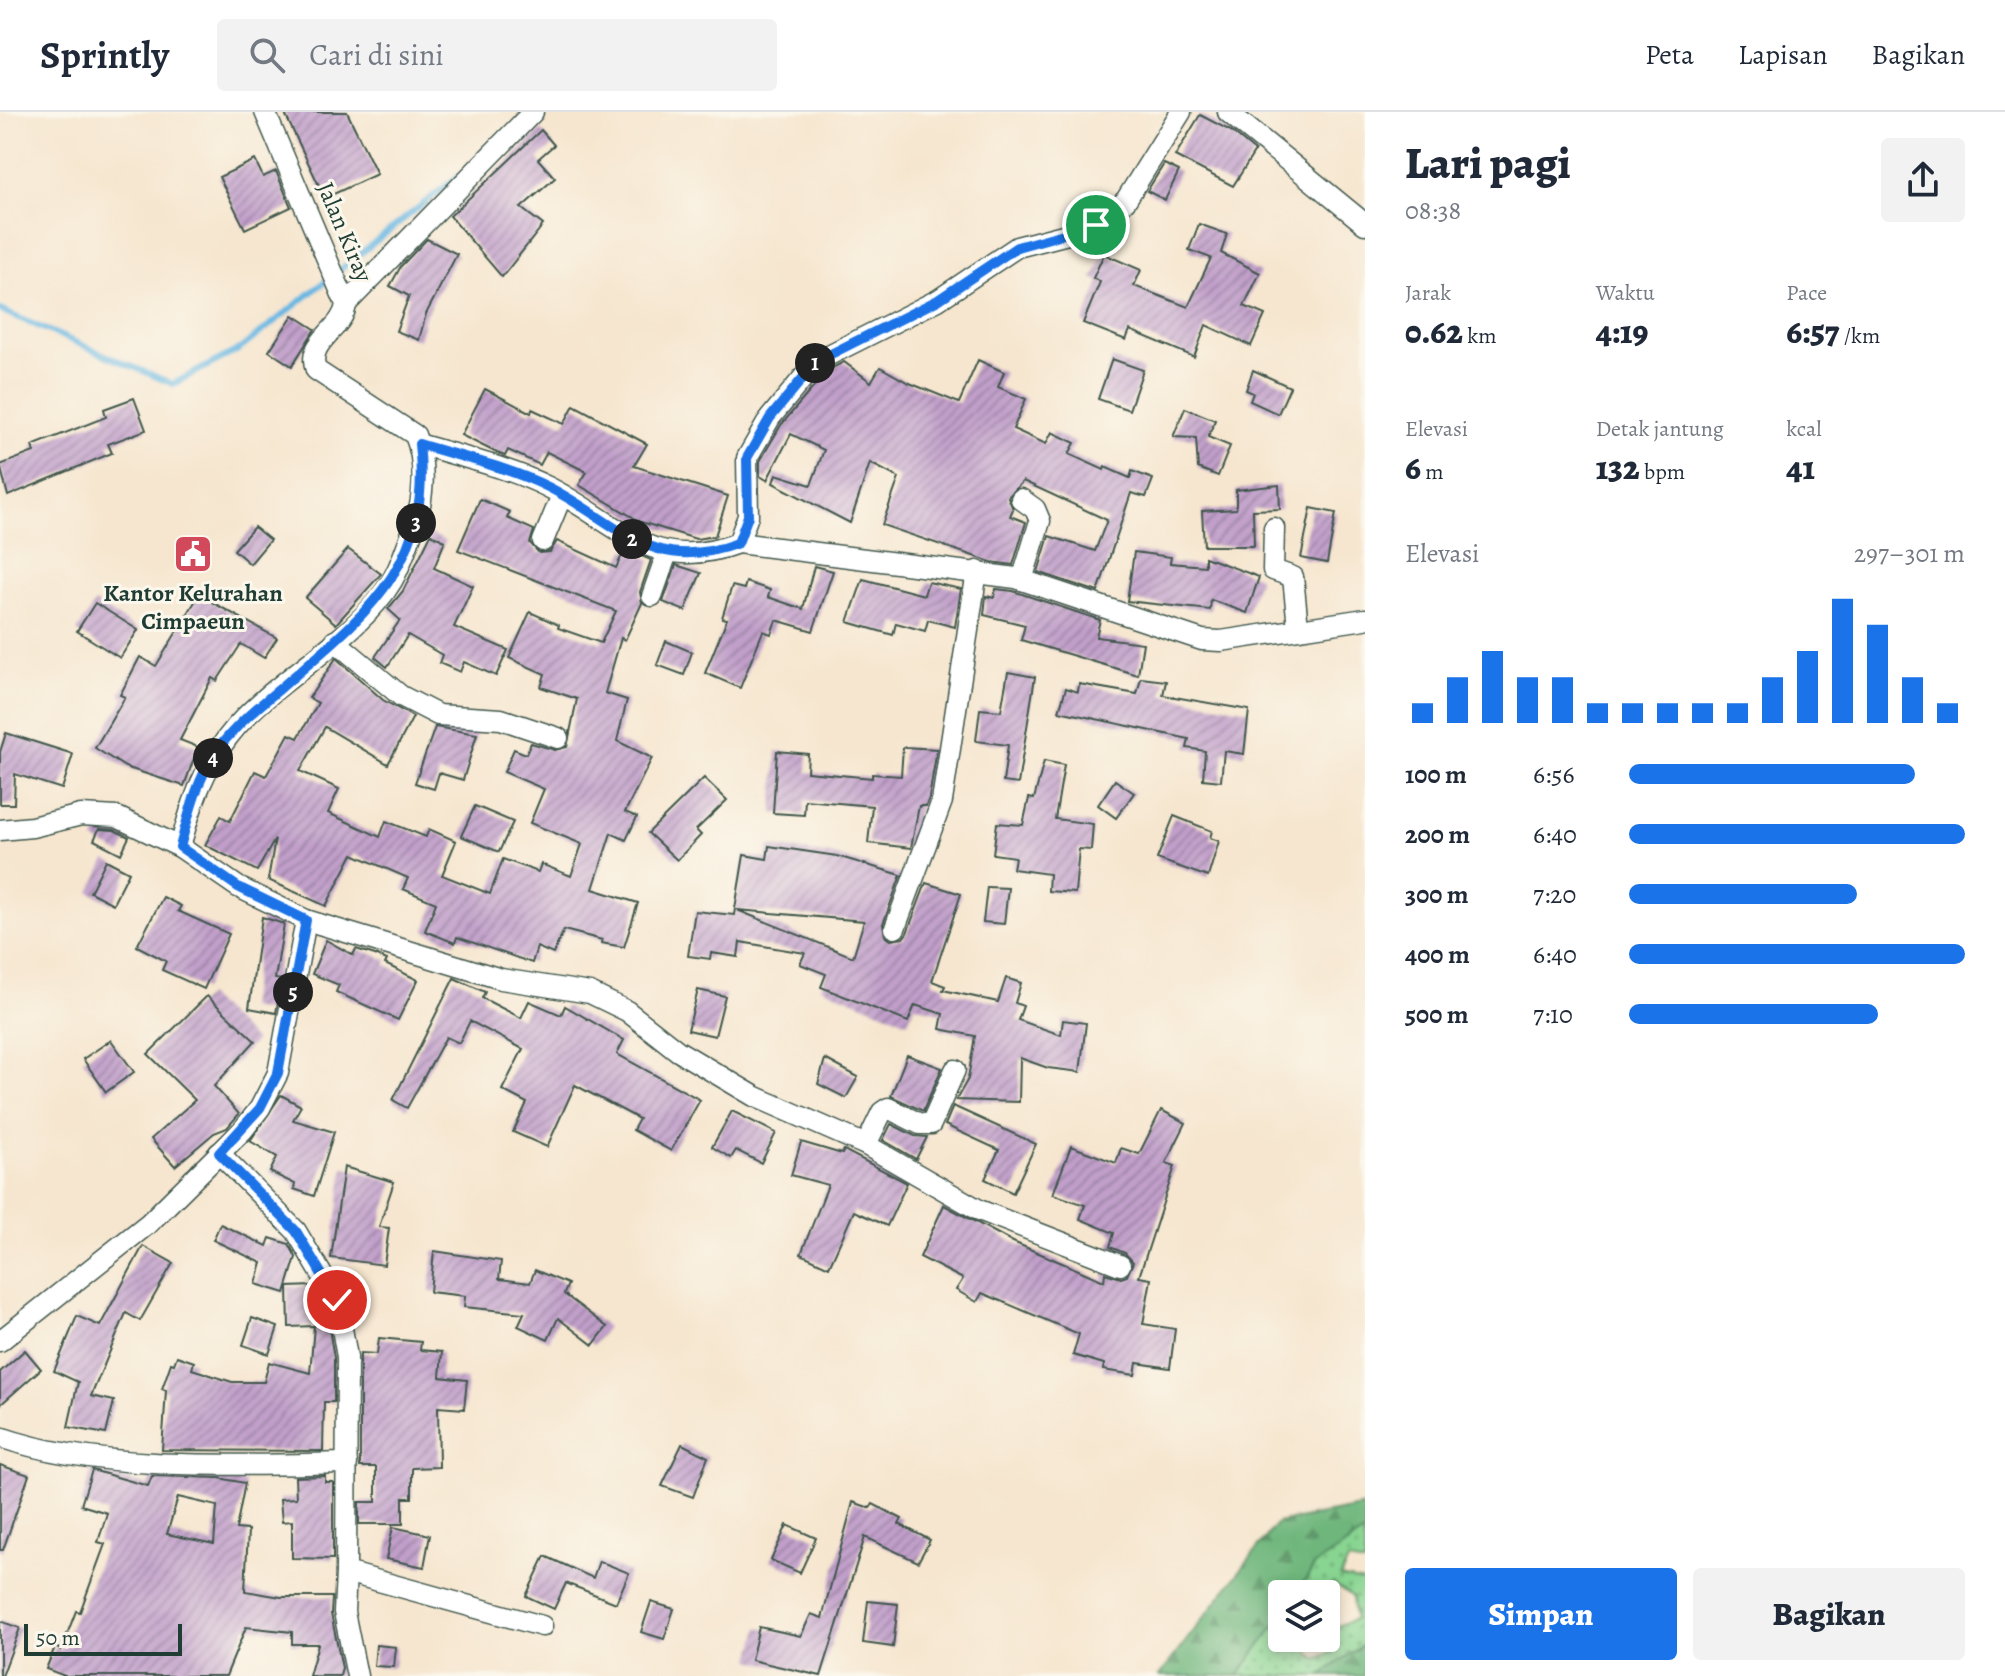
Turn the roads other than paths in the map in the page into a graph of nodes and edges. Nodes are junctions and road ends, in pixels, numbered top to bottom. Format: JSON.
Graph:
{"nodes":[{"id":1,"x":265,"y":112,"type":"edge"},
{"id":2,"x":533,"y":112,"type":"edge"},
{"id":3,"x":1181,"y":112,"type":"edge"},
{"id":4,"x":1228,"y":112,"type":"edge"},
{"id":5,"x":1365,"y":224,"type":"edge"},
{"id":6,"x":345,"y":297,"type":"junction"},
{"id":7,"x":419,"y":444,"type":"junction"},
{"id":8,"x":562,"y":495,"type":"junction"},
{"id":9,"x":1021,"y":499,"type":"dead end"},
{"id":10,"x":1274,"y":528,"type":"dead end"},
{"id":11,"x":543,"y":541,"type":"dead end"},
{"id":12,"x":738,"y":543,"type":"junction"},
{"id":13,"x":667,"y":553,"type":"junction"},
{"id":14,"x":977,"y":571,"type":"junction"},
{"id":15,"x":1022,"y":580,"type":"junction"},
{"id":16,"x":652,"y":596,"type":"dead end"},
{"id":17,"x":1365,"y":619,"type":"edge"},
{"id":18,"x":1298,"y":627,"type":"junction"},
{"id":19,"x":335,"y":641,"type":"junction"},
{"id":20,"x":558,"y":738,"type":"dead end"},
{"id":21,"x":0,"y":830,"type":"edge"},
{"id":22,"x":180,"y":847,"type":"junction"},
{"id":23,"x":306,"y":920,"type":"junction"},
{"id":24,"x":895,"y":928,"type":"dead end"},
{"id":25,"x":955,"y":1070,"type":"dead end"},
{"id":26,"x":866,"y":1145,"type":"junction"},
{"id":27,"x":219,"y":1153,"type":"junction"},
{"id":28,"x":1120,"y":1265,"type":"dead end"},
{"id":29,"x":0,"y":1341,"type":"edge"},
{"id":30,"x":0,"y":1437,"type":"edge"},
{"id":31,"x":347,"y":1463,"type":"junction"},
{"id":32,"x":346,"y":1572,"type":"junction"},
{"id":33,"x":542,"y":1626,"type":"dead end"},
{"id":34,"x":357,"y":1676,"type":"edge"}],
"edges":[{"from":1,"to":6,"type":"street","name":"Jalan Kiray"},
{"from":2,"to":6,"type":"street"},
{"from":3,"to":12,"type":"street"},
{"from":4,"to":5,"type":"street"},
{"from":6,"to":7,"type":"street","name":"Jalan Kiray"},
{"from":7,"to":8,"type":"street"},
{"from":7,"to":19,"type":"street"},
{"from":8,"to":11,"type":"street"},
{"from":8,"to":13,"type":"street"},
{"from":9,"to":15,"type":"street"},
{"from":10,"to":18,"type":"street"},
{"from":12,"to":13,"type":"street"},
{"from":12,"to":14,"type":"street"},
{"from":13,"to":16,"type":"street"},
{"from":14,"to":15,"type":"street"},
{"from":14,"to":24,"type":"street"},
{"from":15,"to":18,"type":"street"},
{"from":17,"to":18,"type":"street"},
{"from":19,"to":20,"type":"street"},
{"from":19,"to":22,"type":"street"},
{"from":21,"to":22,"type":"street"},
{"from":22,"to":23,"type":"street"},
{"from":23,"to":26,"type":"street"},
{"from":23,"to":27,"type":"street"},
{"from":25,"to":26,"type":"street"},
{"from":26,"to":28,"type":"street"},
{"from":27,"to":29,"type":"street"},
{"from":27,"to":31,"type":"street"},
{"from":30,"to":31,"type":"street"},
{"from":31,"to":32,"type":"street"},
{"from":32,"to":33,"type":"street"},
{"from":32,"to":34,"type":"street"}]}
